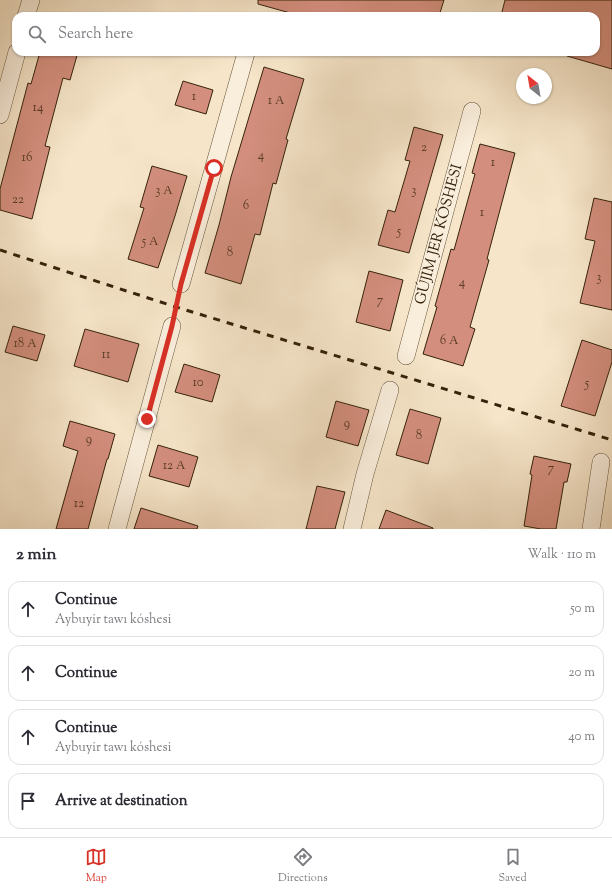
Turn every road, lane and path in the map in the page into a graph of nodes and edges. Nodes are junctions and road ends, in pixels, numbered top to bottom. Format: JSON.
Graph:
{"nodes":[{"id":1,"x":31,"y":0,"type":"edge"},
{"id":2,"x":27,"y":12,"type":"edge"},
{"id":3,"x":16,"y":56,"type":"edge"},
{"id":4,"x":245,"y":56,"type":"edge"},
{"id":5,"x":472,"y":111,"type":"dead end"},
{"id":6,"x":0,"y":115,"type":"edge"},
{"id":7,"x":181,"y":284,"type":"joint"},
{"id":8,"x":172,"y":326,"type":"joint"},
{"id":9,"x":406,"y":356,"type":"dead end"},
{"id":10,"x":390,"y":390,"type":"dead end"},
{"id":11,"x":600,"y":462,"type":"dead end"},
{"id":12,"x":117,"y":529,"type":"edge"},
{"id":13,"x":352,"y":529,"type":"edge"},
{"id":14,"x":591,"y":529,"type":"edge"}],
"edges":[{"from":1,"to":2,"type":"street"},
{"from":3,"to":6,"type":"street"},
{"from":4,"to":7,"type":"street"},
{"from":5,"to":9,"type":"street","name":"GÚJIM JER KÓSHESI"},
{"from":7,"to":8,"type":"path"},
{"from":8,"to":12,"type":"street"},
{"from":10,"to":13,"type":"street"},
{"from":11,"to":14,"type":"street"}]}
